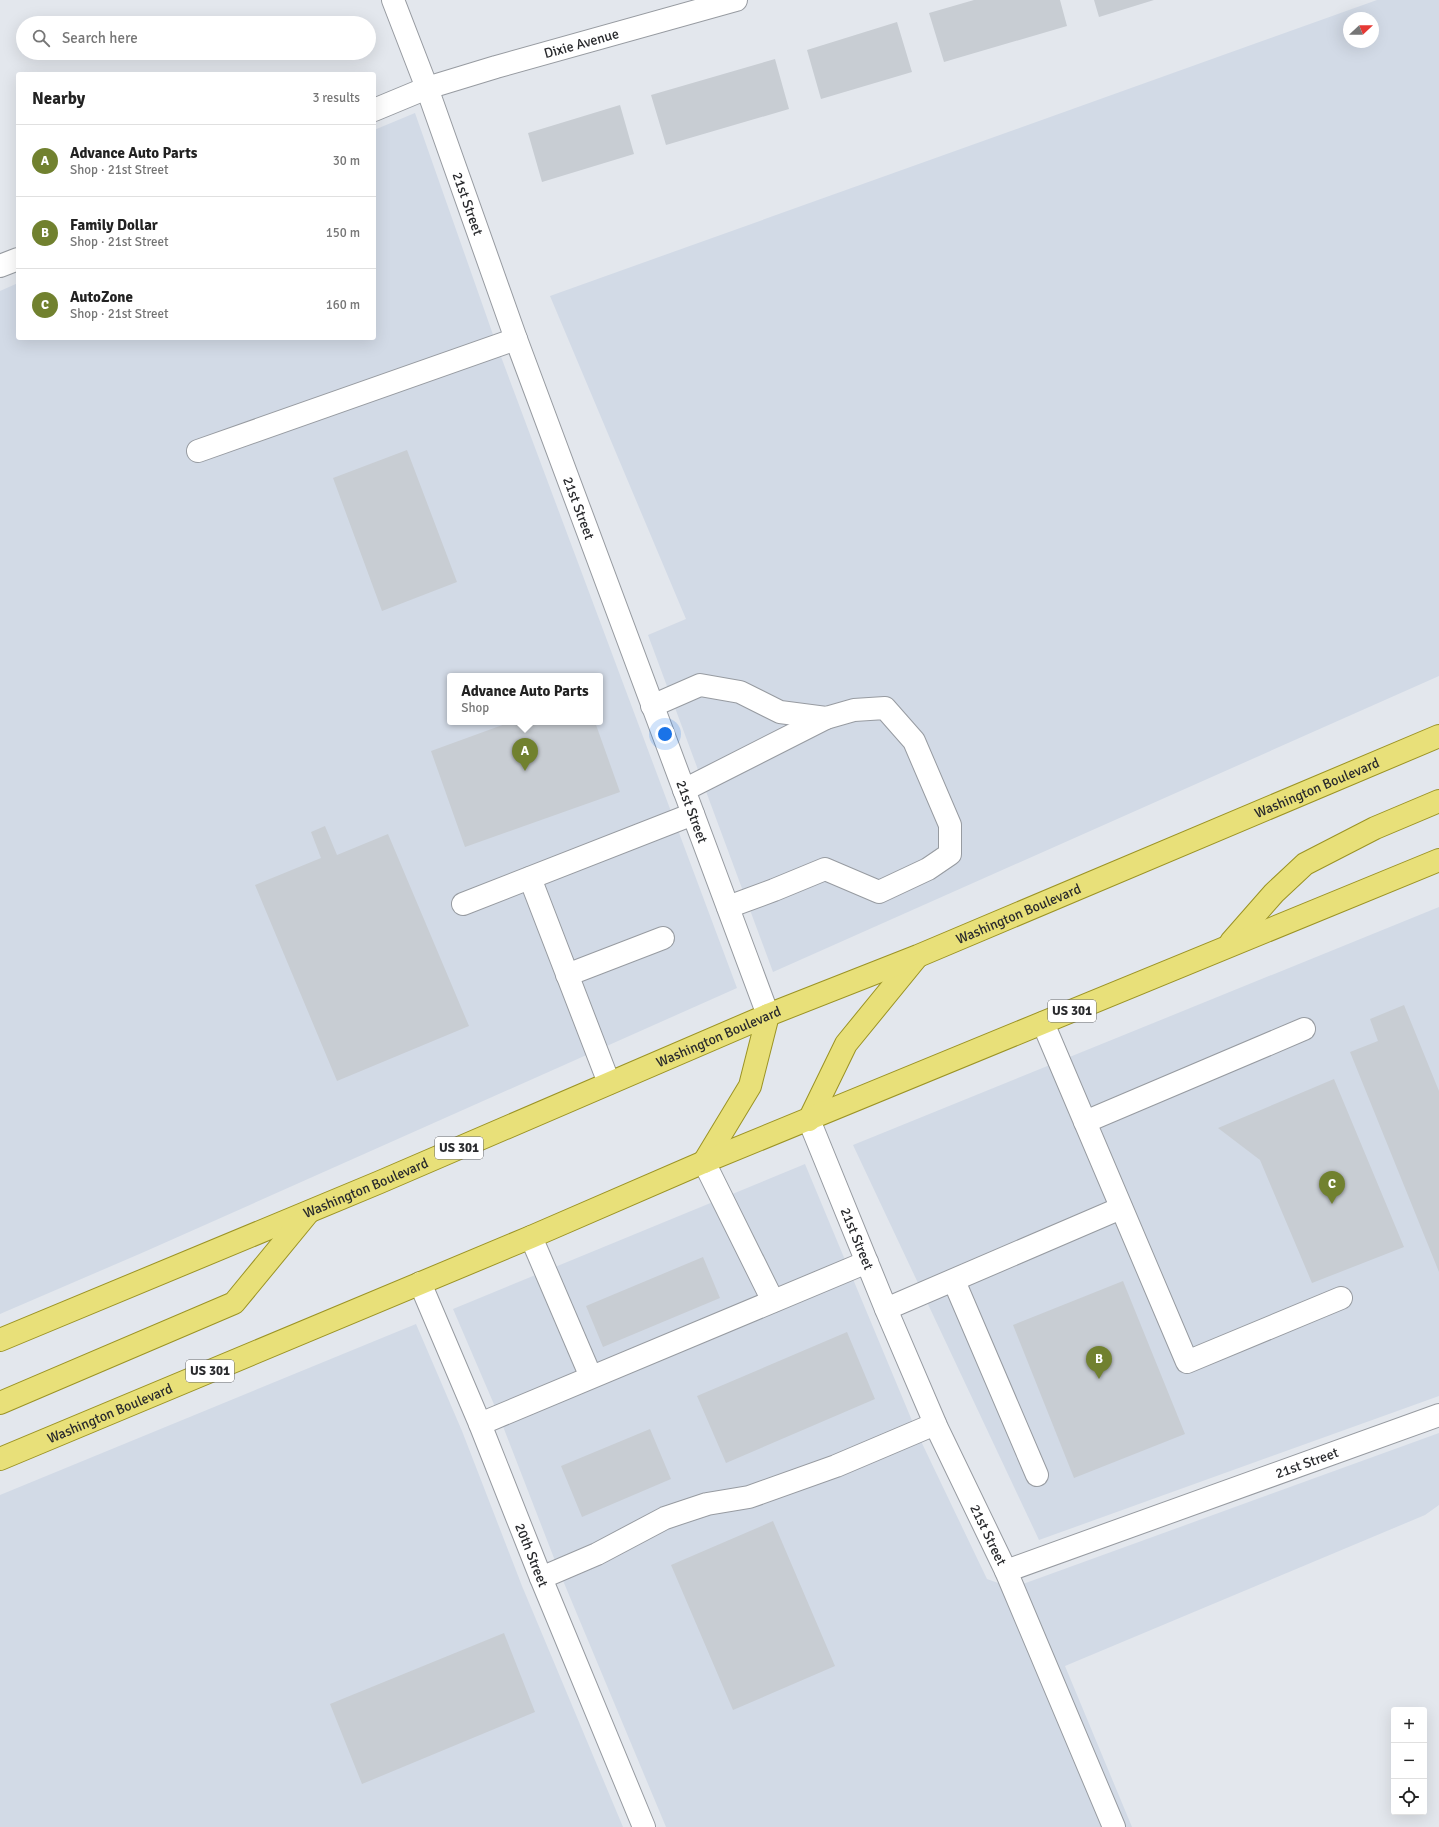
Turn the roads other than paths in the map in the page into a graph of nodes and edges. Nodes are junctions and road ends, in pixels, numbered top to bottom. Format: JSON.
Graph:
{"nodes":[{"id":1,"x":393,"y":0,"type":"edge"},
{"id":2,"x":736,"y":0,"type":"edge"},
{"id":3,"x":427,"y":88,"type":"junction"},
{"id":4,"x":376,"y":109,"type":"edge"},
{"id":5,"x":16,"y":260,"type":"edge"},
{"id":6,"x":0,"y":266,"type":"edge"},
{"id":7,"x":516,"y":338,"type":"junction"},
{"id":8,"x":198,"y":451,"type":"dead end"},
{"id":9,"x":652,"y":706,"type":"junction"},
{"id":10,"x":826,"y":718,"type":"junction"},
{"id":11,"x":1439,"y":736,"type":"edge"},
{"id":12,"x":684,"y":790,"type":"junction"},
{"id":13,"x":1439,"y":801,"type":"edge"},
{"id":14,"x":693,"y":814,"type":"junction"},
{"id":15,"x":1439,"y":860,"type":"edge"},
{"id":16,"x":530,"y":878,"type":"junction"},
{"id":17,"x":463,"y":904,"type":"dead end"},
{"id":18,"x":728,"y":907,"type":"junction"},
{"id":19,"x":663,"y":938,"type":"dead end"},
{"id":20,"x":1227,"y":946,"type":"junction"},
{"id":21,"x":918,"y":956,"type":"junction"},
{"id":22,"x":567,"y":975,"type":"junction"},
{"id":23,"x":768,"y":1015,"type":"junction"},
{"id":24,"x":1043,"y":1023,"type":"junction"},
{"id":25,"x":1304,"y":1029,"type":"dead end"},
{"id":26,"x":609,"y":1083,"type":"junction"},
{"id":27,"x":809,"y":1120,"type":"junction"},
{"id":28,"x":1086,"y":1122,"type":"junction"},
{"id":29,"x":704,"y":1162,"type":"junction"},
{"id":30,"x":1121,"y":1208,"type":"junction"},
{"id":31,"x":310,"y":1211,"type":"junction"},
{"id":32,"x":531,"y":1237,"type":"junction"},
{"id":33,"x":866,"y":1262,"type":"junction"},
{"id":34,"x":954,"y":1281,"type":"junction"},
{"id":35,"x":420,"y":1283,"type":"junction"},
{"id":36,"x":1341,"y":1298,"type":"dead end"},
{"id":37,"x":773,"y":1301,"type":"junction"},
{"id":38,"x":886,"y":1309,"type":"junction"},
{"id":39,"x":0,"y":1340,"type":"edge"},
{"id":40,"x":591,"y":1377,"type":"junction"},
{"id":41,"x":0,"y":1403,"type":"edge"},
{"id":42,"x":1439,"y":1415,"type":"edge"},
{"id":43,"x":480,"y":1424,"type":"junction"},
{"id":44,"x":935,"y":1424,"type":"junction"},
{"id":45,"x":0,"y":1459,"type":"edge"},
{"id":46,"x":1037,"y":1475,"type":"dead end"},
{"id":47,"x":1006,"y":1571,"type":"junction"},
{"id":48,"x":541,"y":1578,"type":"junction"},
{"id":49,"x":644,"y":1827,"type":"edge"},
{"id":50,"x":1114,"y":1827,"type":"edge"}],
"edges":[{"from":1,"to":3,"type":"street","name":"21st Street"},
{"from":2,"to":3,"type":"street","name":"Dixie Avenue"},
{"from":3,"to":4,"type":"street","name":"Dixie Avenue"},
{"from":3,"to":7,"type":"street","name":"21st Street"},
{"from":5,"to":6,"type":"street"},
{"from":7,"to":8,"type":"street"},
{"from":7,"to":9,"type":"street","name":"21st Street"},
{"from":9,"to":10,"type":"street"},
{"from":9,"to":12,"type":"street","name":"21st Street"},
{"from":10,"to":12,"type":"street"},
{"from":10,"to":18,"type":"street"},
{"from":11,"to":21,"type":"main road","name":"Washington Boulevard","number":"US 301"},
{"from":12,"to":14,"type":"street","name":"21st Street"},
{"from":13,"to":20,"type":"main road"},
{"from":14,"to":16,"type":"street"},
{"from":14,"to":18,"type":"street","name":"21st Street"},
{"from":15,"to":20,"type":"main road","name":"Washington Boulevard","number":"US 301"},
{"from":16,"to":17,"type":"street"},
{"from":16,"to":22,"type":"street"},
{"from":18,"to":23,"type":"street","name":"21st Street"},
{"from":19,"to":22,"type":"street"},
{"from":20,"to":24,"type":"main road","name":"Washington Boulevard","number":"US 301"},
{"from":21,"to":23,"type":"main road","name":"Washington Boulevard","number":"US 301"},
{"from":21,"to":27,"type":"main road"},
{"from":22,"to":26,"type":"street"},
{"from":23,"to":26,"type":"main road","name":"Washington Boulevard","number":"US 301"},
{"from":23,"to":29,"type":"main road"},
{"from":24,"to":27,"type":"main road","name":"Washington Boulevard","number":"US 301"},
{"from":24,"to":28,"type":"street"},
{"from":25,"to":28,"type":"street"},
{"from":26,"to":31,"type":"main road","name":"Washington Boulevard","number":"US 301"},
{"from":27,"to":29,"type":"main road","name":"Washington Boulevard","number":"US 301"},
{"from":27,"to":33,"type":"street","name":"21st Street"},
{"from":28,"to":30,"type":"street"},
{"from":29,"to":32,"type":"main road","name":"Washington Boulevard","number":"US 301"},
{"from":29,"to":37,"type":"street"},
{"from":30,"to":34,"type":"street"},
{"from":30,"to":36,"type":"street"},
{"from":31,"to":39,"type":"main road","name":"Washington Boulevard","number":"US 301"},
{"from":31,"to":41,"type":"main road"},
{"from":32,"to":35,"type":"main road","name":"Washington Boulevard","number":"US 301"},
{"from":32,"to":40,"type":"street"},
{"from":33,"to":37,"type":"street"},
{"from":33,"to":38,"type":"street","name":"21st Street"},
{"from":34,"to":38,"type":"street"},
{"from":34,"to":46,"type":"street"},
{"from":35,"to":43,"type":"street","name":"20th Street"},
{"from":35,"to":45,"type":"main road","name":"Washington Boulevard","number":"US 301"},
{"from":37,"to":40,"type":"street"},
{"from":38,"to":44,"type":"street","name":"21st Street"},
{"from":40,"to":43,"type":"street"},
{"from":42,"to":47,"type":"street","name":"21st Street"},
{"from":43,"to":48,"type":"street","name":"20th Street"},
{"from":44,"to":47,"type":"street","name":"21st Street"},
{"from":44,"to":48,"type":"street"},
{"from":47,"to":50,"type":"street"},
{"from":48,"to":49,"type":"street","name":"20th Street"}]}
